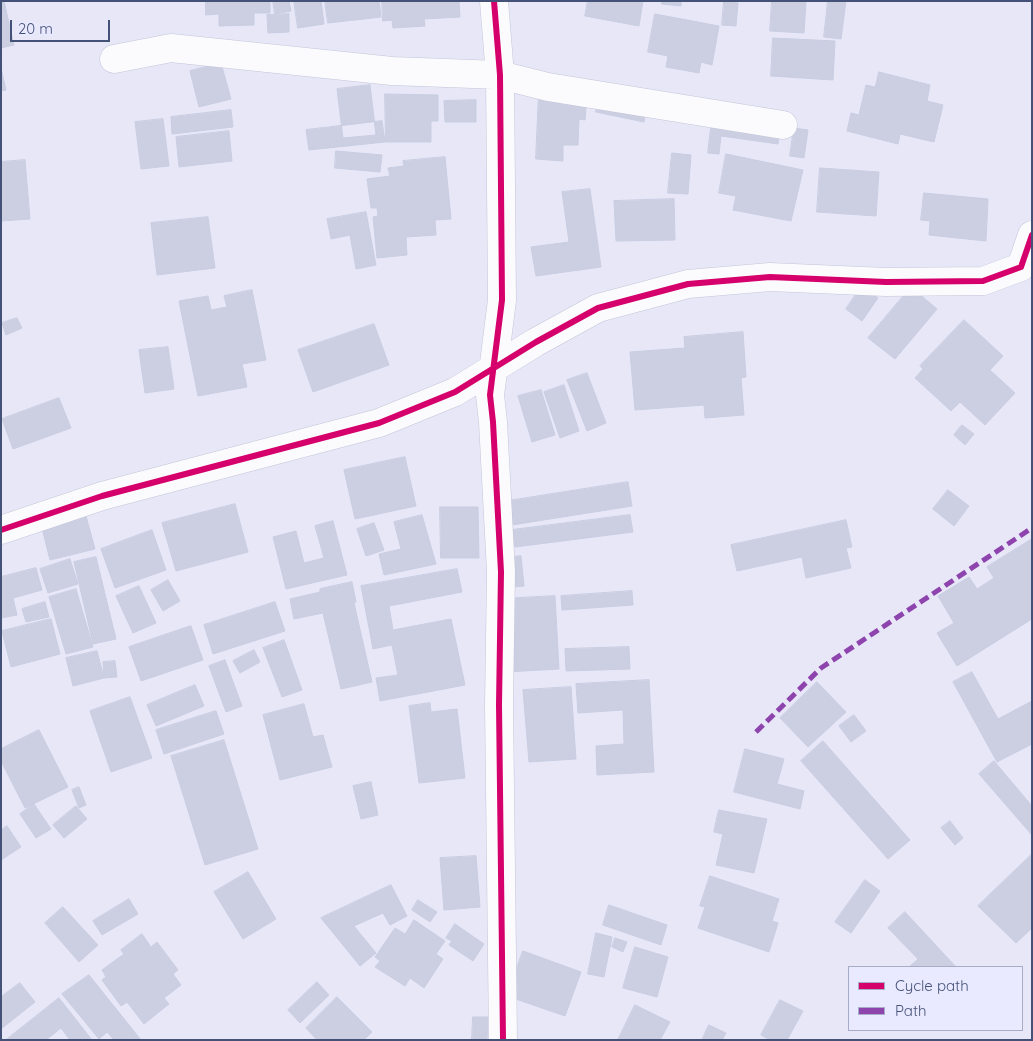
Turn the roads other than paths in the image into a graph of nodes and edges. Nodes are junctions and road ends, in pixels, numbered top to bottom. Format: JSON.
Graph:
{"nodes":[{"id":1,"x":494,"y":1,"type":"edge"},
{"id":2,"x":114,"y":59,"type":"dead end"},
{"id":3,"x":500,"y":75,"type":"junction"},
{"id":4,"x":783,"y":124,"type":"dead end"},
{"id":5,"x":1032,"y":234,"type":"edge"},
{"id":6,"x":1027,"y":270,"type":"edge"},
{"id":7,"x":493,"y":369,"type":"junction"},
{"id":8,"x":1,"y":530,"type":"edge"},
{"id":9,"x":503,"y":1040,"type":"edge"}],
"edges":[{"from":1,"to":3,"type":"street"},
{"from":2,"to":3,"type":"street"},
{"from":3,"to":4,"type":"street"},
{"from":3,"to":7,"type":"street"},
{"from":5,"to":6,"type":"street"},
{"from":6,"to":7,"type":"street"},
{"from":7,"to":8,"type":"street"},
{"from":7,"to":9,"type":"street"}]}
